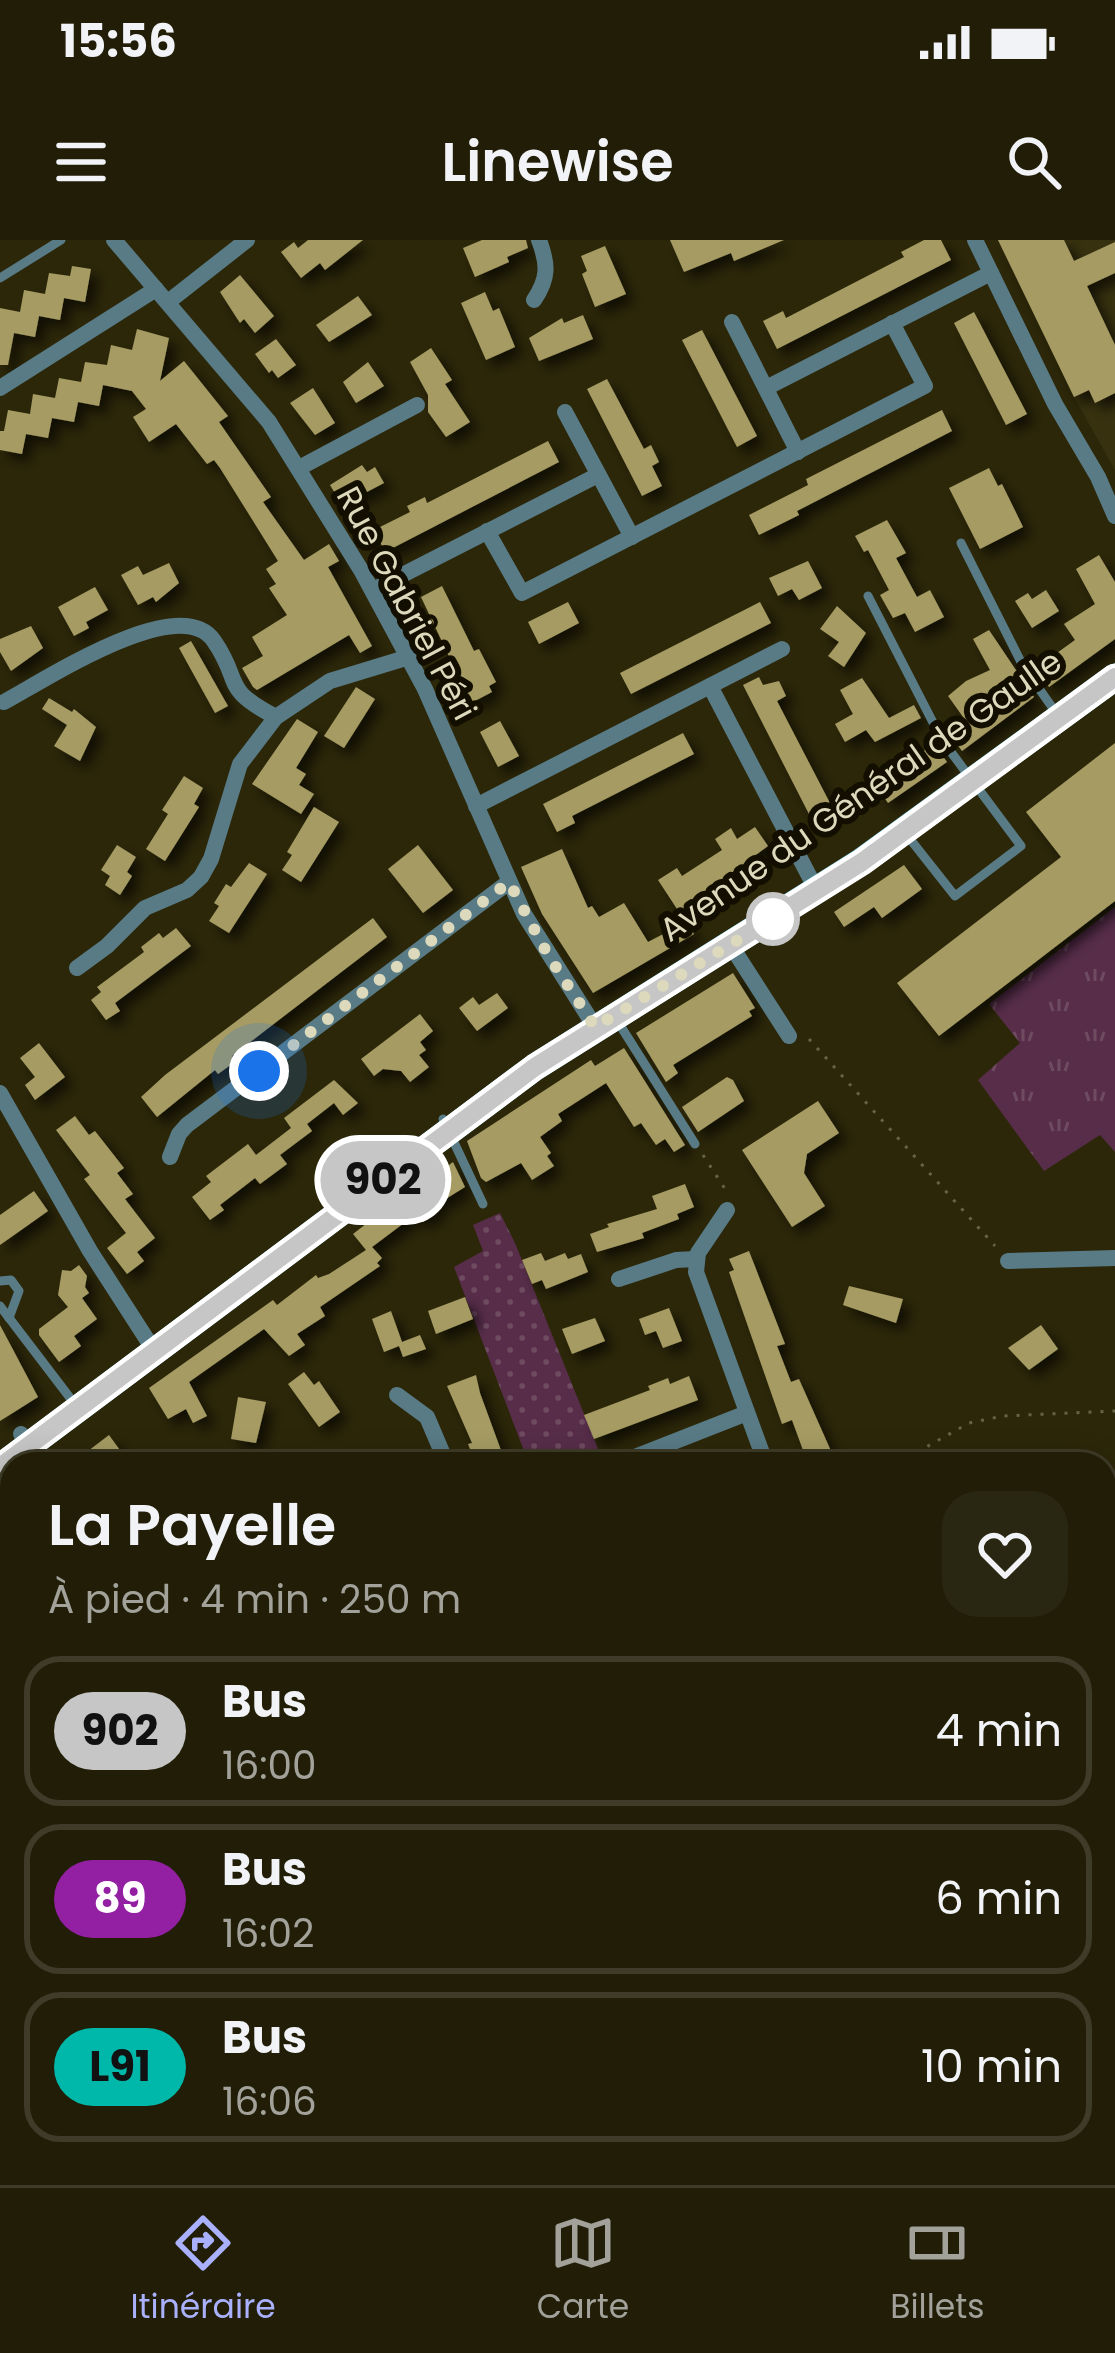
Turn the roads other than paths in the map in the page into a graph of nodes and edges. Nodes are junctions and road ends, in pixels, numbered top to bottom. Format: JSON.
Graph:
{"nodes":[{"id":1,"x":61,"y":240,"type":"edge"},
{"id":2,"x":114,"y":240,"type":"edge"},
{"id":3,"x":247,"y":240,"type":"edge"},
{"id":4,"x":538,"y":240,"type":"edge"},
{"id":5,"x":975,"y":240,"type":"edge"},
{"id":6,"x":991,"y":273,"type":"junction"},
{"id":7,"x":0,"y":278,"type":"edge"},
{"id":8,"x":162,"y":296,"type":"junction"},
{"id":9,"x":534,"y":300,"type":"dead end"},
{"id":10,"x":732,"y":322,"type":"dead end"},
{"id":11,"x":892,"y":323,"type":"junction"},
{"id":12,"x":0,"y":388,"type":"edge"},
{"id":13,"x":766,"y":388,"type":"junction"},
{"id":14,"x":416,"y":405,"type":"dead end"},
{"id":15,"x":565,"y":412,"type":"dead end"},
{"id":16,"x":798,"y":452,"type":"junction"},
{"id":17,"x":299,"y":468,"type":"junction"},
{"id":18,"x":598,"y":475,"type":"junction"},
{"id":19,"x":1115,"y":516,"type":"edge"},
{"id":20,"x":487,"y":531,"type":"junction"},
{"id":21,"x":632,"y":537,"type":"junction"},
{"id":22,"x":961,"y":543,"type":"dead end"},
{"id":23,"x":373,"y":590,"type":"junction"},
{"id":24,"x":868,"y":596,"type":"dead end"},
{"id":25,"x":782,"y":649,"type":"dead end"},
{"id":26,"x":409,"y":658,"type":"junction"},
{"id":27,"x":1115,"y":658,"type":"edge"},
{"id":28,"x":1115,"y":677,"type":"edge"},
{"id":29,"x":710,"y":686,"type":"junction"},
{"id":30,"x":4,"y":702,"type":"dead end"},
{"id":31,"x":1052,"y":707,"type":"junction"},
{"id":32,"x":276,"y":717,"type":"junction"},
{"id":33,"x":969,"y":777,"type":"junction"},
{"id":34,"x":476,"y":806,"type":"junction"},
{"id":35,"x":905,"y":832,"type":"junction"},
{"id":36,"x":509,"y":882,"type":"junction"},
{"id":37,"x":814,"y":884,"type":"junction"},
{"id":38,"x":727,"y":940,"type":"junction"},
{"id":39,"x":77,"y":968,"type":"dead end"},
{"id":40,"x":604,"y":1021,"type":"junction"},
{"id":41,"x":789,"y":1036,"type":"road end"},
{"id":42,"x":0,"y":1094,"type":"edge"},
{"id":43,"x":446,"y":1125,"type":"junction"},
{"id":44,"x":695,"y":1144,"type":"road end"},
{"id":45,"x":170,"y":1157,"type":"dead end"},
{"id":46,"x":483,"y":1204,"type":"dead end"},
{"id":47,"x":727,"y":1210,"type":"road end"},
{"id":48,"x":696,"y":1258,"type":"junction"},
{"id":49,"x":1115,"y":1258,"type":"edge"},
{"id":50,"x":1008,"y":1261,"type":"road end"},
{"id":51,"x":619,"y":1279,"type":"dead end"},
{"id":52,"x":0,"y":1281,"type":"edge"},
{"id":53,"x":0,"y":1306,"type":"edge"},
{"id":54,"x":9,"y":1318,"type":"junction"},
{"id":55,"x":151,"y":1346,"type":"junction"},
{"id":56,"x":397,"y":1395,"type":"dead end"},
{"id":57,"x":74,"y":1403,"type":"junction"},
{"id":58,"x":748,"y":1413,"type":"junction"},
{"id":59,"x":24,"y":1448,"type":"edge"},
{"id":60,"x":442,"y":1452,"type":"edge"},
{"id":61,"x":648,"y":1452,"type":"edge"},
{"id":62,"x":762,"y":1452,"type":"edge"}],
"edges":[{"from":1,"to":7,"type":"lane"},
{"from":2,"to":8,"type":"street","name":"Rue Gabriel Péri"},
{"from":3,"to":8,"type":"street"},
{"from":4,"to":9,"type":"street"},
{"from":5,"to":6,"type":"street"},
{"from":6,"to":11,"type":"street"},
{"from":6,"to":19,"type":"street"},
{"from":8,"to":12,"type":"street"},
{"from":8,"to":17,"type":"street","name":"Rue Gabriel Péri"},
{"from":10,"to":13,"type":"street"},
{"from":11,"to":13,"type":"street"},
{"from":11,"to":16,"type":"street"},
{"from":13,"to":16,"type":"street"},
{"from":14,"to":17,"type":"street"},
{"from":15,"to":18,"type":"street"},
{"from":16,"to":21,"type":"street"},
{"from":17,"to":23,"type":"street","name":"Rue Gabriel Péri"},
{"from":18,"to":20,"type":"street"},
{"from":18,"to":21,"type":"street"},
{"from":20,"to":21,"type":"street"},
{"from":20,"to":23,"type":"street"},
{"from":22,"to":31,"type":"lane"},
{"from":23,"to":26,"type":"street","name":"Rue Gabriel Péri"},
{"from":24,"to":33,"type":"lane"},
{"from":25,"to":29,"type":"street"},
{"from":26,"to":32,"type":"street"},
{"from":26,"to":34,"type":"street","name":"Rue Gabriel Péri"},
{"from":27,"to":31,"type":"main road","name":"Avenue du Général de Gaulle"},
{"from":28,"to":33,"type":"main road","name":"Avenue du Général de Gaulle"},
{"from":29,"to":34,"type":"street"},
{"from":29,"to":37,"type":"street"},
{"from":30,"to":32,"type":"street"},
{"from":31,"to":33,"type":"main road","name":"Avenue du Général de Gaulle"},
{"from":32,"to":39,"type":"street"},
{"from":33,"to":35,"type":"main road","name":"Avenue du Général de Gaulle"},
{"from":33,"to":35,"type":"lane"},
{"from":33,"to":37,"type":"main road","name":"Avenue du Général de Gaulle"},
{"from":34,"to":36,"type":"street","name":"Rue Gabriel Péri"},
{"from":35,"to":37,"type":"main road","name":"Avenue du Général de Gaulle"},
{"from":36,"to":40,"type":"street","name":"Rue Gabriel Péri"},
{"from":36,"to":45,"type":"street"},
{"from":37,"to":38,"type":"main road","name":"Avenue du Général de Gaulle"},
{"from":38,"to":40,"type":"main road","name":"Avenue du Général de Gaulle"},
{"from":38,"to":41,"type":"street"},
{"from":40,"to":43,"type":"main road","name":"Avenue du Général de Gaulle"},
{"from":40,"to":44,"type":"lane"},
{"from":42,"to":55,"type":"street"},
{"from":43,"to":46,"type":"lane"},
{"from":43,"to":55,"type":"main road","name":"Avenue du Général de Gaulle"},
{"from":47,"to":48,"type":"street"},
{"from":48,"to":51,"type":"street"},
{"from":48,"to":58,"type":"street"},
{"from":49,"to":50,"type":"street"},
{"from":52,"to":54,"type":"lane"},
{"from":53,"to":54,"type":"lane"},
{"from":54,"to":57,"type":"lane"},
{"from":55,"to":57,"type":"main road","name":"Avenue du Général de Gaulle"},
{"from":56,"to":60,"type":"street"},
{"from":57,"to":59,"type":"main road","name":"Avenue du Général de Gaulle"},
{"from":58,"to":61,"type":"street"},
{"from":58,"to":62,"type":"street"}]}
